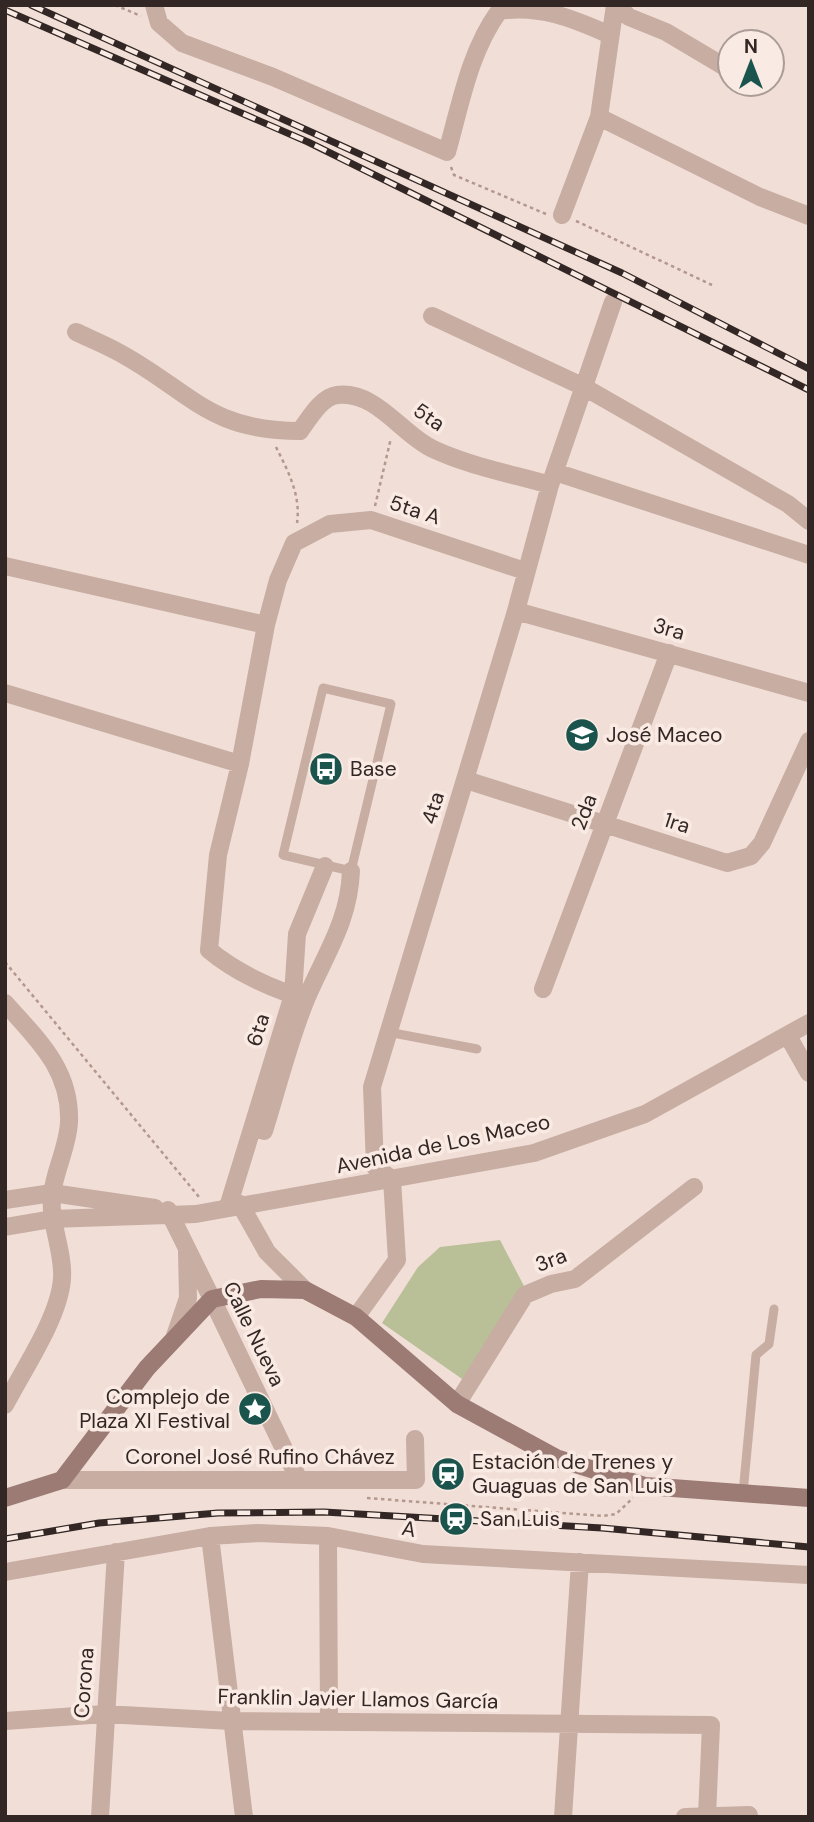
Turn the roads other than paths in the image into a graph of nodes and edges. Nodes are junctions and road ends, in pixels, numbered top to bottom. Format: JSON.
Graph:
{"nodes":[{"id":1,"x":154,"y":5,"type":"edge"},
{"id":2,"x":616,"y":5,"type":"edge"},
{"id":3,"x":570,"y":10,"type":"edge"},
{"id":4,"x":610,"y":34,"type":"junction"},
{"id":5,"x":716,"y":62,"type":"edge"},
{"id":6,"x":599,"y":117,"type":"junction"},
{"id":7,"x":562,"y":215,"type":"dead end"},
{"id":8,"x":809,"y":216,"type":"edge"},
{"id":9,"x":613,"y":302,"type":"dead end"},
{"id":10,"x":432,"y":316,"type":"dead end"},
{"id":11,"x":76,"y":332,"type":"dead end"},
{"id":12,"x":584,"y":387,"type":"junction"},
{"id":13,"x":553,"y":479,"type":"junction"},
{"id":14,"x":809,"y":521,"type":"edge"},
{"id":15,"x":809,"y":555,"type":"edge"},
{"id":16,"x":5,"y":566,"type":"edge"},
{"id":17,"x":526,"y":570,"type":"junction"},
{"id":18,"x":516,"y":611,"type":"junction"},
{"id":19,"x":266,"y":625,"type":"junction"},
{"id":20,"x":669,"y":653,"type":"junction"},
{"id":21,"x":5,"y":693,"type":"edge"},
{"id":22,"x":809,"y":693,"type":"edge"},
{"id":23,"x":809,"y":741,"type":"edge"},
{"id":24,"x":240,"y":764,"type":"junction"},
{"id":25,"x":466,"y":780,"type":"junction"},
{"id":26,"x":604,"y":824,"type":"junction"},
{"id":27,"x":325,"y":866,"type":"junction"},
{"id":28,"x":351,"y":872,"type":"junction"},
{"id":29,"x":543,"y":989,"type":"dead end"},
{"id":30,"x":299,"y":997,"type":"junction"},
{"id":31,"x":5,"y":1003,"type":"edge"},
{"id":32,"x":809,"y":1023,"type":"edge"},
{"id":33,"x":388,"y":1032,"type":"junction"},
{"id":34,"x":788,"y":1037,"type":"junction"},
{"id":35,"x":477,"y":1049,"type":"dead end"},
{"id":36,"x":809,"y":1073,"type":"edge"},
{"id":37,"x":391,"y":1179,"type":"junction"},
{"id":38,"x":694,"y":1186,"type":"dead end"},
{"id":39,"x":52,"y":1193,"type":"junction"},
{"id":40,"x":5,"y":1200,"type":"edge"},
{"id":41,"x":227,"y":1207,"type":"junction"},
{"id":42,"x":170,"y":1213,"type":"junction"},
{"id":43,"x":51,"y":1219,"type":"junction"},
{"id":44,"x":5,"y":1227,"type":"edge"},
{"id":45,"x":186,"y":1245,"type":"junction"},
{"id":46,"x":305,"y":1290,"type":"junction"},
{"id":47,"x":212,"y":1299,"type":"junction"},
{"id":48,"x":774,"y":1309,"type":"dead end"},
{"id":49,"x":356,"y":1317,"type":"junction"},
{"id":50,"x":174,"y":1336,"type":"junction"},
{"id":51,"x":457,"y":1404,"type":"junction"},
{"id":52,"x":5,"y":1405,"type":"edge"},
{"id":53,"x":415,"y":1439,"type":"dead end"},
{"id":54,"x":298,"y":1478,"type":"junction"},
{"id":55,"x":62,"y":1480,"type":"junction"},
{"id":56,"x":743,"y":1493,"type":"junction"},
{"id":57,"x":5,"y":1498,"type":"edge"},
{"id":58,"x":809,"y":1498,"type":"edge"},
{"id":59,"x":210,"y":1536,"type":"junction"},
{"id":60,"x":328,"y":1536,"type":"junction"},
{"id":61,"x":117,"y":1552,"type":"junction"},
{"id":62,"x":580,"y":1562,"type":"junction"},
{"id":63,"x":5,"y":1572,"type":"edge"},
{"id":64,"x":809,"y":1576,"type":"edge"},
{"id":65,"x":105,"y":1714,"type":"junction"},
{"id":66,"x":5,"y":1721,"type":"edge"},
{"id":67,"x":231,"y":1721,"type":"junction"},
{"id":68,"x":328,"y":1722,"type":"junction"},
{"id":69,"x":569,"y":1724,"type":"junction"},
{"id":70,"x":749,"y":1815,"type":"dead end"},
{"id":71,"x":707,"y":1816,"type":"edge"},
{"id":72,"x":100,"y":1817,"type":"edge"},
{"id":73,"x":244,"y":1817,"type":"edge"},
{"id":74,"x":563,"y":1817,"type":"edge"},
{"id":75,"x":685,"y":1817,"type":"edge"}],
"edges":[{"from":1,"to":3,"type":"street"},
{"from":2,"to":4,"type":"street"},
{"from":2,"to":5,"type":"street"},
{"from":3,"to":4,"type":"street"},
{"from":4,"to":6,"type":"street"},
{"from":6,"to":7,"type":"street"},
{"from":6,"to":8,"type":"street"},
{"from":9,"to":12,"type":"street","name":"4ta"},
{"from":10,"to":12,"type":"street"},
{"from":11,"to":13,"type":"street","name":"5ta"},
{"from":12,"to":13,"type":"street","name":"4ta"},
{"from":12,"to":14,"type":"street"},
{"from":13,"to":15,"type":"street","name":"5ta"},
{"from":13,"to":17,"type":"street","name":"4ta"},
{"from":16,"to":19,"type":"street"},
{"from":17,"to":18,"type":"street","name":"4ta"},
{"from":17,"to":19,"type":"street","name":"5ta A"},
{"from":18,"to":20,"type":"street","name":"3ra"},
{"from":18,"to":25,"type":"street","name":"4ta"},
{"from":19,"to":24,"type":"street"},
{"from":20,"to":22,"type":"street","name":"3ra"},
{"from":20,"to":26,"type":"street","name":"2da"},
{"from":21,"to":24,"type":"street"},
{"from":23,"to":26,"type":"street","name":"1ra"},
{"from":24,"to":30,"type":"street"},
{"from":25,"to":26,"type":"street","name":"1ra"},
{"from":25,"to":33,"type":"street","name":"4ta"},
{"from":26,"to":29,"type":"street","name":"2da"},
{"from":27,"to":28,"type":"lane"},
{"from":27,"to":28,"type":"lane"},
{"from":27,"to":30,"type":"street","name":"6ta"},
{"from":28,"to":30,"type":"street","name":"6ta"},
{"from":30,"to":41,"type":"street","name":"6ta"},
{"from":31,"to":39,"type":"street"},
{"from":32,"to":34,"type":"street","name":"Avenida de Los Maceo"},
{"from":33,"to":35,"type":"lane"},
{"from":33,"to":37,"type":"street","name":"4ta"},
{"from":34,"to":36,"type":"street"},
{"from":34,"to":37,"type":"street","name":"Avenida de Los Maceo"},
{"from":37,"to":41,"type":"street","name":"Avenida de Los Maceo"},
{"from":37,"to":49,"type":"street","name":"4ta"},
{"from":38,"to":51,"type":"street","name":"3ra"},
{"from":39,"to":40,"type":"street","name":"Avenida de Los Maceo"},
{"from":39,"to":42,"type":"street","name":"Avenida de Los Maceo"},
{"from":39,"to":43,"type":"street"},
{"from":41,"to":42,"type":"street","name":"Avenida de Los Maceo"},
{"from":41,"to":46,"type":"street"},
{"from":42,"to":43,"type":"street","name":"Avenida de Los Maceo"},
{"from":42,"to":45,"type":"street","name":"Calle Nueva"},
{"from":43,"to":44,"type":"street","name":"Avenida de Los Maceo"},
{"from":43,"to":52,"type":"street"},
{"from":45,"to":47,"type":"street","name":"Calle Nueva"},
{"from":45,"to":50,"type":"street"},
{"from":46,"to":47,"type":"main road"},
{"from":46,"to":49,"type":"main road"},
{"from":47,"to":50,"type":"main road","name":"Coronel José Rufino Chávez"},
{"from":47,"to":54,"type":"street","name":"Calle Nueva"},
{"from":48,"to":56,"type":"lane"},
{"from":49,"to":51,"type":"main road"},
{"from":50,"to":55,"type":"main road","name":"Coronel José Rufino Chávez"},
{"from":51,"to":56,"type":"main road"},
{"from":53,"to":54,"type":"street","name":"Coronel José Rufino Chávez"},
{"from":54,"to":55,"type":"street","name":"Coronel José Rufino Chávez"},
{"from":55,"to":57,"type":"main road","name":"Coronel José Rufino Chávez"},
{"from":56,"to":58,"type":"main road"},
{"from":59,"to":60,"type":"street","name":"A"},
{"from":59,"to":61,"type":"street","name":"A"},
{"from":59,"to":67,"type":"street"},
{"from":60,"to":62,"type":"street","name":"A"},
{"from":60,"to":68,"type":"street"},
{"from":61,"to":63,"type":"street","name":"A"},
{"from":61,"to":65,"type":"street","name":"Corona"},
{"from":62,"to":64,"type":"street","name":"A"},
{"from":62,"to":69,"type":"street"},
{"from":65,"to":66,"type":"street","name":"Franklin Javier Llamos García"},
{"from":65,"to":67,"type":"street","name":"Franklin Javier Llamos García"},
{"from":65,"to":72,"type":"street","name":"Corona"},
{"from":67,"to":68,"type":"street","name":"Franklin Javier Llamos García"},
{"from":67,"to":73,"type":"street"},
{"from":68,"to":69,"type":"street","name":"Franklin Javier Llamos García"},
{"from":69,"to":71,"type":"street","name":"Franklin Javier Llamos García"},
{"from":69,"to":74,"type":"street"},
{"from":70,"to":71,"type":"street"},
{"from":71,"to":75,"type":"street"}]}
